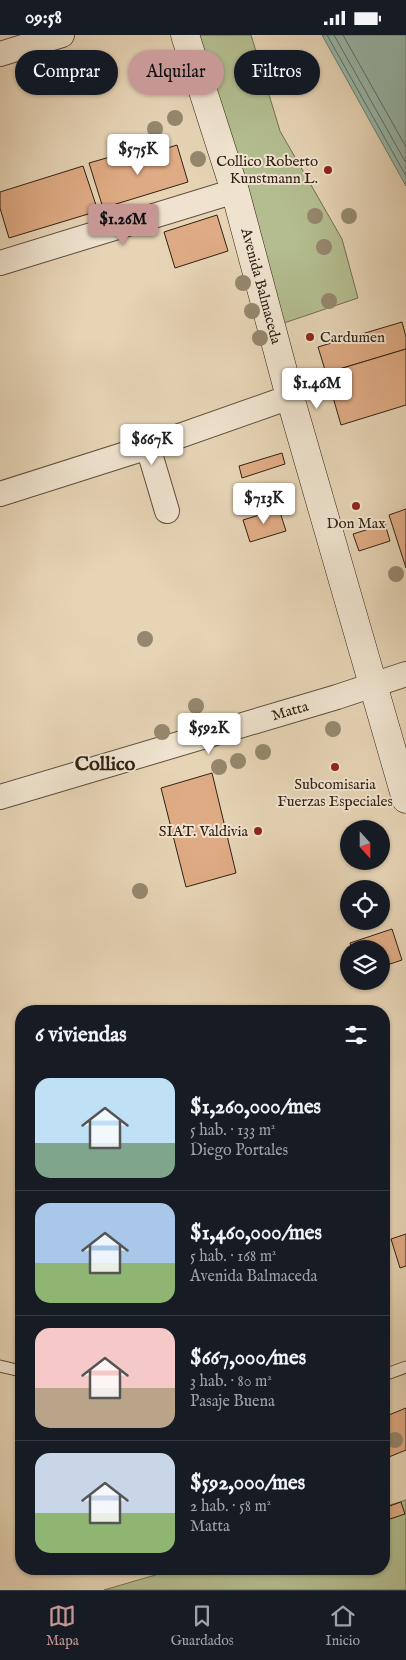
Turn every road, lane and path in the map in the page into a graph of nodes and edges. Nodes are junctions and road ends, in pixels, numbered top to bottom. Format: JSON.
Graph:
{"nodes":[{"id":1,"x":62,"y":35,"type":"edge"},
{"id":2,"x":185,"y":35,"type":"edge"},
{"id":3,"x":0,"y":54,"type":"edge"},
{"id":4,"x":235,"y":191,"type":"junction"},
{"id":5,"x":0,"y":263,"type":"edge"},
{"id":6,"x":290,"y":397,"type":"junction"},
{"id":7,"x":148,"y":447,"type":"junction"},
{"id":8,"x":0,"y":494,"type":"edge"},
{"id":9,"x":167,"y":511,"type":"dead end"},
{"id":10,"x":406,"y":674,"type":"edge"},
{"id":11,"x":374,"y":685,"type":"junction"},
{"id":12,"x":0,"y":797,"type":"edge"},
{"id":13,"x":406,"y":799,"type":"edge"},
{"id":14,"x":0,"y":1366,"type":"edge"},
{"id":15,"x":406,"y":1367,"type":"edge"},
{"id":16,"x":15,"y":1370,"type":"edge"},
{"id":17,"x":390,"y":1373,"type":"edge"}],
"edges":[{"from":1,"to":3,"type":"street"},
{"from":2,"to":4,"type":"main road","name":"Avenida Balmaceda"},
{"from":4,"to":5,"type":"street"},
{"from":4,"to":6,"type":"main road","name":"Avenida Balmaceda"},
{"from":6,"to":7,"type":"street"},
{"from":6,"to":11,"type":"main road","name":"Avenida Balmaceda"},
{"from":7,"to":8,"type":"street"},
{"from":7,"to":9,"type":"street"},
{"from":10,"to":11,"type":"street","name":"Matta"},
{"from":11,"to":12,"type":"street","name":"Matta"},
{"from":11,"to":13,"type":"main road","name":"Avenida Balmaceda"},
{"from":14,"to":16,"type":"lane"},
{"from":15,"to":17,"type":"lane"}]}
